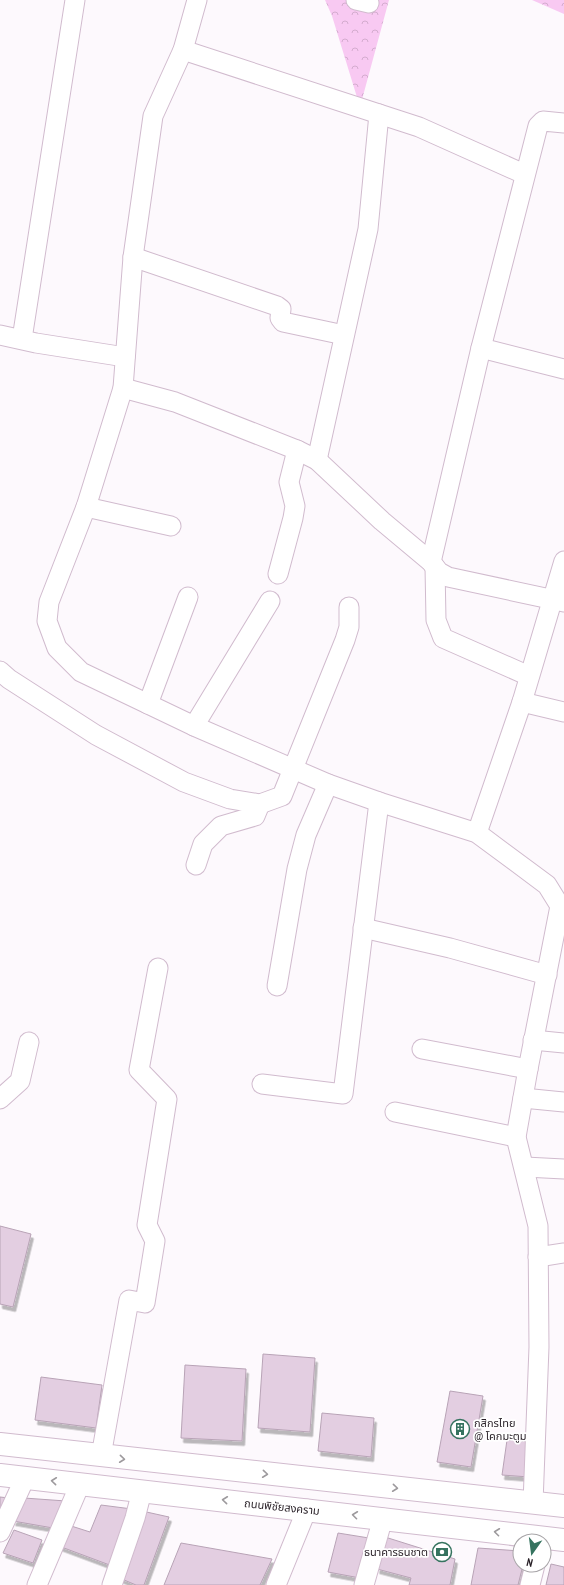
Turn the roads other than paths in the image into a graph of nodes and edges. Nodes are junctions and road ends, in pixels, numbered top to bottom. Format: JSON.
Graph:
{"nodes":[{"id":1,"x":75,"y":0,"type":"edge"},
{"id":2,"x":196,"y":0,"type":"edge"},
{"id":3,"x":183,"y":50,"type":"junction"},
{"id":4,"x":379,"y":114,"type":"junction"},
{"id":5,"x":564,"y":123,"type":"edge"},
{"id":6,"x":524,"y":174,"type":"junction"},
{"id":7,"x":133,"y":257,"type":"junction"},
{"id":8,"x":0,"y":335,"type":"edge"},
{"id":9,"x":344,"y":335,"type":"junction"},
{"id":10,"x":22,"y":339,"type":"junction"},
{"id":11,"x":481,"y":348,"type":"junction"},
{"id":12,"x":125,"y":357,"type":"junction"},
{"id":13,"x":564,"y":369,"type":"edge"},
{"id":14,"x":123,"y":388,"type":"junction"},
{"id":15,"x":297,"y":450,"type":"junction"},
{"id":16,"x":317,"y":460,"type":"junction"},
{"id":17,"x":86,"y":507,"type":"junction"},
{"id":18,"x":171,"y":526,"type":"dead end"},
{"id":19,"x":564,"y":561,"type":"edge"},
{"id":20,"x":433,"y":565,"type":"junction"},
{"id":21,"x":278,"y":574,"type":"dead end"},
{"id":22,"x":188,"y":597,"type":"dead end"},
{"id":23,"x":558,"y":600,"type":"edge"},
{"id":24,"x":270,"y":601,"type":"dead end"},
{"id":25,"x":349,"y":607,"type":"dead end"},
{"id":26,"x":0,"y":671,"type":"edge"},
{"id":27,"x":529,"y":676,"type":"junction"},
{"id":28,"x":522,"y":702,"type":"junction"},
{"id":29,"x":148,"y":704,"type":"junction"},
{"id":30,"x":564,"y":712,"type":"edge"},
{"id":31,"x":194,"y":726,"type":"junction"},
{"id":32,"x":292,"y":770,"type":"junction"},
{"id":33,"x":328,"y":784,"type":"junction"},
{"id":34,"x":379,"y":802,"type":"junction"},
{"id":35,"x":260,"y":804,"type":"junction"},
{"id":36,"x":477,"y":833,"type":"junction"},
{"id":37,"x":196,"y":865,"type":"dead end"},
{"id":38,"x":562,"y":907,"type":"edge"},
{"id":39,"x":363,"y":928,"type":"junction"},
{"id":40,"x":158,"y":968,"type":"dead end"},
{"id":41,"x":546,"y":975,"type":"junction"},
{"id":42,"x":277,"y":986,"type":"dead end"},
{"id":43,"x":533,"y":1040,"type":"junction"},
{"id":44,"x":29,"y":1042,"type":"dead end"},
{"id":45,"x":564,"y":1043,"type":"edge"},
{"id":46,"x":422,"y":1049,"type":"dead end"},
{"id":47,"x":528,"y":1069,"type":"junction"},
{"id":48,"x":262,"y":1084,"type":"dead end"},
{"id":49,"x":523,"y":1098,"type":"junction"},
{"id":50,"x":0,"y":1099,"type":"edge"},
{"id":51,"x":564,"y":1102,"type":"edge"},
{"id":52,"x":395,"y":1112,"type":"dead end"},
{"id":53,"x":516,"y":1137,"type":"junction"},
{"id":54,"x":524,"y":1167,"type":"junction"},
{"id":55,"x":564,"y":1169,"type":"edge"},
{"id":56,"x":564,"y":1253,"type":"edge"},
{"id":57,"x":538,"y":1257,"type":"junction"},
{"id":58,"x":0,"y":1444,"type":"edge"},
{"id":59,"x":101,"y":1456,"type":"junction"},
{"id":60,"x":0,"y":1475,"type":"edge"},
{"id":61,"x":25,"y":1478,"type":"junction"},
{"id":62,"x":80,"y":1484,"type":"junction"},
{"id":63,"x":142,"y":1491,"type":"junction"},
{"id":64,"x":533,"y":1503,"type":"junction"},
{"id":65,"x":564,"y":1506,"type":"edge"},
{"id":66,"x":307,"y":1509,"type":"junction"},
{"id":67,"x":383,"y":1518,"type":"junction"},
{"id":68,"x":0,"y":1532,"type":"edge"},
{"id":69,"x":512,"y":1535,"type":"edge"},
{"id":70,"x":552,"y":1539,"type":"edge"},
{"id":71,"x":564,"y":1540,"type":"edge"},
{"id":72,"x":533,"y":1573,"type":"edge"},
{"id":73,"x":37,"y":1585,"type":"edge"},
{"id":74,"x":112,"y":1585,"type":"edge"},
{"id":75,"x":276,"y":1585,"type":"edge"},
{"id":76,"x":364,"y":1585,"type":"edge"},
{"id":77,"x":530,"y":1585,"type":"edge"}],
"edges":[{"from":1,"to":10,"type":"street"},
{"from":2,"to":3,"type":"street"},
{"from":3,"to":4,"type":"street"},
{"from":3,"to":7,"type":"street"},
{"from":4,"to":6,"type":"street"},
{"from":4,"to":9,"type":"street"},
{"from":5,"to":6,"type":"street"},
{"from":6,"to":11,"type":"street"},
{"from":7,"to":9,"type":"street"},
{"from":7,"to":12,"type":"street"},
{"from":8,"to":10,"type":"street"},
{"from":9,"to":16,"type":"street"},
{"from":10,"to":12,"type":"street"},
{"from":11,"to":13,"type":"street"},
{"from":11,"to":20,"type":"street"},
{"from":12,"to":14,"type":"street"},
{"from":14,"to":15,"type":"street"},
{"from":14,"to":17,"type":"street"},
{"from":15,"to":16,"type":"street"},
{"from":15,"to":21,"type":"street"},
{"from":16,"to":20,"type":"street"},
{"from":17,"to":18,"type":"street"},
{"from":17,"to":29,"type":"street"},
{"from":19,"to":23,"type":"street"},
{"from":20,"to":23,"type":"street"},
{"from":20,"to":27,"type":"street"},
{"from":22,"to":29,"type":"street"},
{"from":23,"to":27,"type":"street"},
{"from":24,"to":31,"type":"street"},
{"from":25,"to":32,"type":"street"},
{"from":26,"to":35,"type":"street"},
{"from":27,"to":28,"type":"street"},
{"from":28,"to":30,"type":"street"},
{"from":28,"to":36,"type":"street"},
{"from":29,"to":31,"type":"street"},
{"from":31,"to":32,"type":"street"},
{"from":32,"to":33,"type":"street"},
{"from":32,"to":35,"type":"street"},
{"from":33,"to":34,"type":"street"},
{"from":33,"to":42,"type":"street"},
{"from":34,"to":36,"type":"street"},
{"from":34,"to":39,"type":"street"},
{"from":35,"to":37,"type":"street"},
{"from":36,"to":38,"type":"street"},
{"from":38,"to":41,"type":"street"},
{"from":39,"to":41,"type":"street"},
{"from":39,"to":48,"type":"street"},
{"from":40,"to":59,"type":"street"},
{"from":41,"to":43,"type":"street"},
{"from":43,"to":45,"type":"street"},
{"from":43,"to":47,"type":"street"},
{"from":44,"to":50,"type":"street"},
{"from":46,"to":47,"type":"street"},
{"from":47,"to":49,"type":"street"},
{"from":49,"to":51,"type":"street"},
{"from":49,"to":53,"type":"street"},
{"from":52,"to":53,"type":"street"},
{"from":53,"to":54,"type":"street"},
{"from":54,"to":55,"type":"street"},
{"from":54,"to":57,"type":"street"},
{"from":56,"to":57,"type":"street"},
{"from":57,"to":64,"type":"street"},
{"from":58,"to":59,"type":"main road"},
{"from":59,"to":64,"type":"main road","one_way":true},
{"from":60,"to":61,"type":"main road","name":"ถนนพิชัยสงคราม"},
{"from":62,"to":61,"type":"main road","name":"ถนนพิชัยสงคราม","one_way":true},
{"from":61,"to":68,"type":"street"},
{"from":62,"to":63,"type":"main road","name":"ถนนพิชัยสงคราม"},
{"from":62,"to":73,"type":"street"},
{"from":66,"to":63,"type":"main road","name":"ถนนพิชัยสงคราม","one_way":true},
{"from":63,"to":74,"type":"street"},
{"from":64,"to":65,"type":"main road"},
{"from":67,"to":66,"type":"main road","name":"ถนนพิชัยสงคราม","one_way":true},
{"from":66,"to":75,"type":"street"},
{"from":69,"to":67,"type":"main road","name":"ถนนพิชัยสงคราม","one_way":true},
{"from":67,"to":76,"type":"street"},
{"from":70,"to":71,"type":"main road","name":"ถนนพิชัยสงคราม"},
{"from":72,"to":77,"type":"street"}]}
